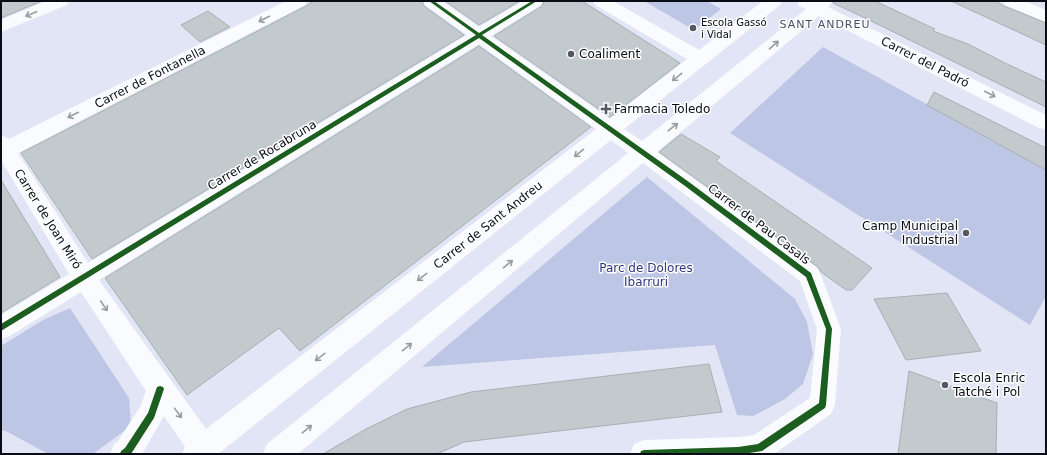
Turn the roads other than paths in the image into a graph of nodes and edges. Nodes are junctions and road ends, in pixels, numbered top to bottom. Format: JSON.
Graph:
{"nodes":[{"id":1,"x":61,"y":1,"type":"edge"},
{"id":2,"x":299,"y":1,"type":"edge"},
{"id":3,"x":432,"y":1,"type":"edge"},
{"id":4,"x":535,"y":1,"type":"edge"},
{"id":5,"x":601,"y":1,"type":"edge"},
{"id":6,"x":774,"y":1,"type":"edge"},
{"id":7,"x":1011,"y":1,"type":"edge"},
{"id":8,"x":816,"y":3,"type":"edge"},
{"id":9,"x":1046,"y":17,"type":"edge"},
{"id":10,"x":1,"y":26,"type":"edge"},
{"id":11,"x":479,"y":36,"type":"junction"},
{"id":12,"x":700,"y":59,"type":"junction"},
{"id":13,"x":1046,"y":123,"type":"edge"},
{"id":14,"x":610,"y":129,"type":"junction"},
{"id":15,"x":2,"y":148,"type":"edge"},
{"id":16,"x":642,"y":152,"type":"junction"},
{"id":17,"x":84,"y":277,"type":"junction"},
{"id":18,"x":1,"y":328,"type":"edge"},
{"id":19,"x":160,"y":389,"type":"junction"},
{"id":20,"x":201,"y":453,"type":"edge"},
{"id":21,"x":124,"y":454,"type":"edge"},
{"id":22,"x":277,"y":454,"type":"edge"},
{"id":23,"x":644,"y":454,"type":"edge"}],
"edges":[{"from":1,"to":10,"type":"street","one_way":true},
{"from":2,"to":15,"type":"street","name":"Carrer de Fontanella","one_way":true},
{"from":3,"to":11,"type":"street","name":"Carrer de Pau Casals"},
{"from":4,"to":11,"type":"street","name":"Carrer de Rocabruna"},
{"from":5,"to":12,"type":"street"},
{"from":6,"to":12,"type":"street","name":"Carrer de Sant Andreu"},
{"from":7,"to":9,"type":"street"},
{"from":8,"to":13,"type":"street","name":"Carrer del Padró","one_way":true},
{"from":16,"to":8,"type":"street","one_way":true},
{"from":11,"to":14,"type":"street","name":"Carrer de Pau Casals"},
{"from":11,"to":17,"type":"street","name":"Carrer de Rocabruna"},
{"from":12,"to":14,"type":"street","name":"Carrer de Sant Andreu","one_way":true},
{"from":14,"to":16,"type":"street","name":"Carrer de Pau Casals"},
{"from":14,"to":20,"type":"street","name":"Carrer de Sant Andreu","one_way":true},
{"from":15,"to":17,"type":"street","name":"Carrer de Joan Miró"},
{"from":22,"to":16,"type":"street","one_way":true},
{"from":16,"to":23,"type":"street","name":"Carrer de Pau Casals"},
{"from":17,"to":18,"type":"street","name":"Carrer de Rocabruna"},
{"from":17,"to":19,"type":"street","name":"Carrer de Joan Miró","one_way":true},
{"from":19,"to":20,"type":"street","name":"Carrer de Joan Miró","one_way":true},
{"from":19,"to":21,"type":"street"}]}
